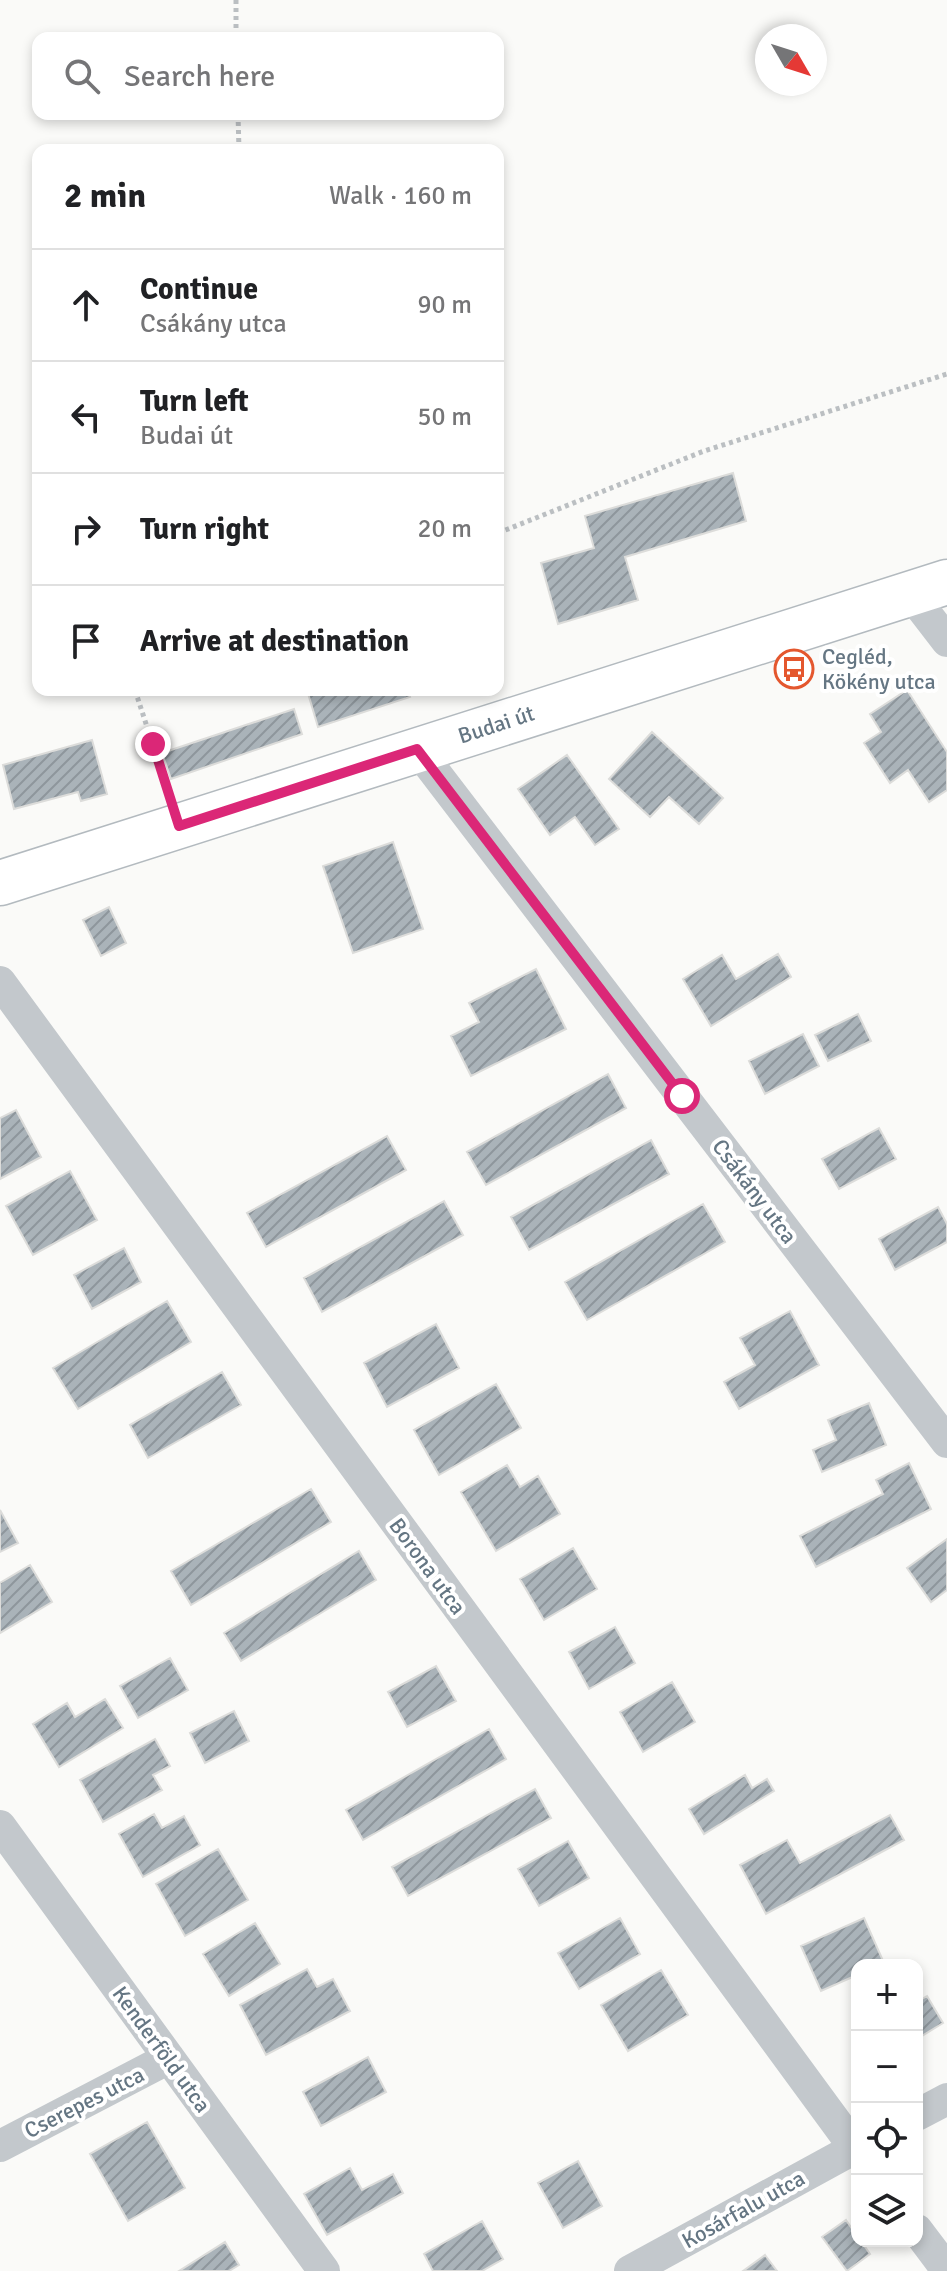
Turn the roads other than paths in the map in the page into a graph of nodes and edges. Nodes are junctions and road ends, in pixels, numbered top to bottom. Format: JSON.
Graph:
{"nodes":[{"id":1,"x":928,"y":587,"type":"edge"},
{"id":2,"x":947,"y":641,"type":"edge"},
{"id":3,"x":417,"y":749,"type":"junction"},
{"id":4,"x":0,"y":883,"type":"edge"},
{"id":5,"x":0,"y":982,"type":"edge"},
{"id":6,"x":947,"y":1442,"type":"edge"},
{"id":7,"x":0,"y":1826,"type":"edge"},
{"id":8,"x":169,"y":2058,"type":"junction"},
{"id":9,"x":947,"y":2099,"type":"edge"},
{"id":10,"x":923,"y":2112,"type":"edge"},
{"id":11,"x":851,"y":2142,"type":"edge"},
{"id":12,"x":0,"y":2146,"type":"edge"},
{"id":13,"x":851,"y":2152,"type":"edge"},
{"id":14,"x":923,"y":2238,"type":"edge"},
{"id":15,"x":947,"y":2270,"type":"edge"},
{"id":16,"x":324,"y":2271,"type":"edge"},
{"id":17,"x":630,"y":2271,"type":"edge"}],
"edges":[{"from":1,"to":2,"type":"street"},
{"from":1,"to":3,"type":"street","name":"Budai út"},
{"from":3,"to":4,"type":"street","name":"Budai út"},
{"from":3,"to":6,"type":"street","name":"Csákány utca"},
{"from":5,"to":11,"type":"street","name":"Borona utca"},
{"from":7,"to":8,"type":"street","name":"Kenderföld utca"},
{"from":8,"to":12,"type":"street","name":"Cserepes utca"},
{"from":8,"to":16,"type":"street","name":"Kenderföld utca"},
{"from":9,"to":10,"type":"street"},
{"from":13,"to":17,"type":"street","name":"Kosárfalu utca"},
{"from":14,"to":15,"type":"street"}]}
